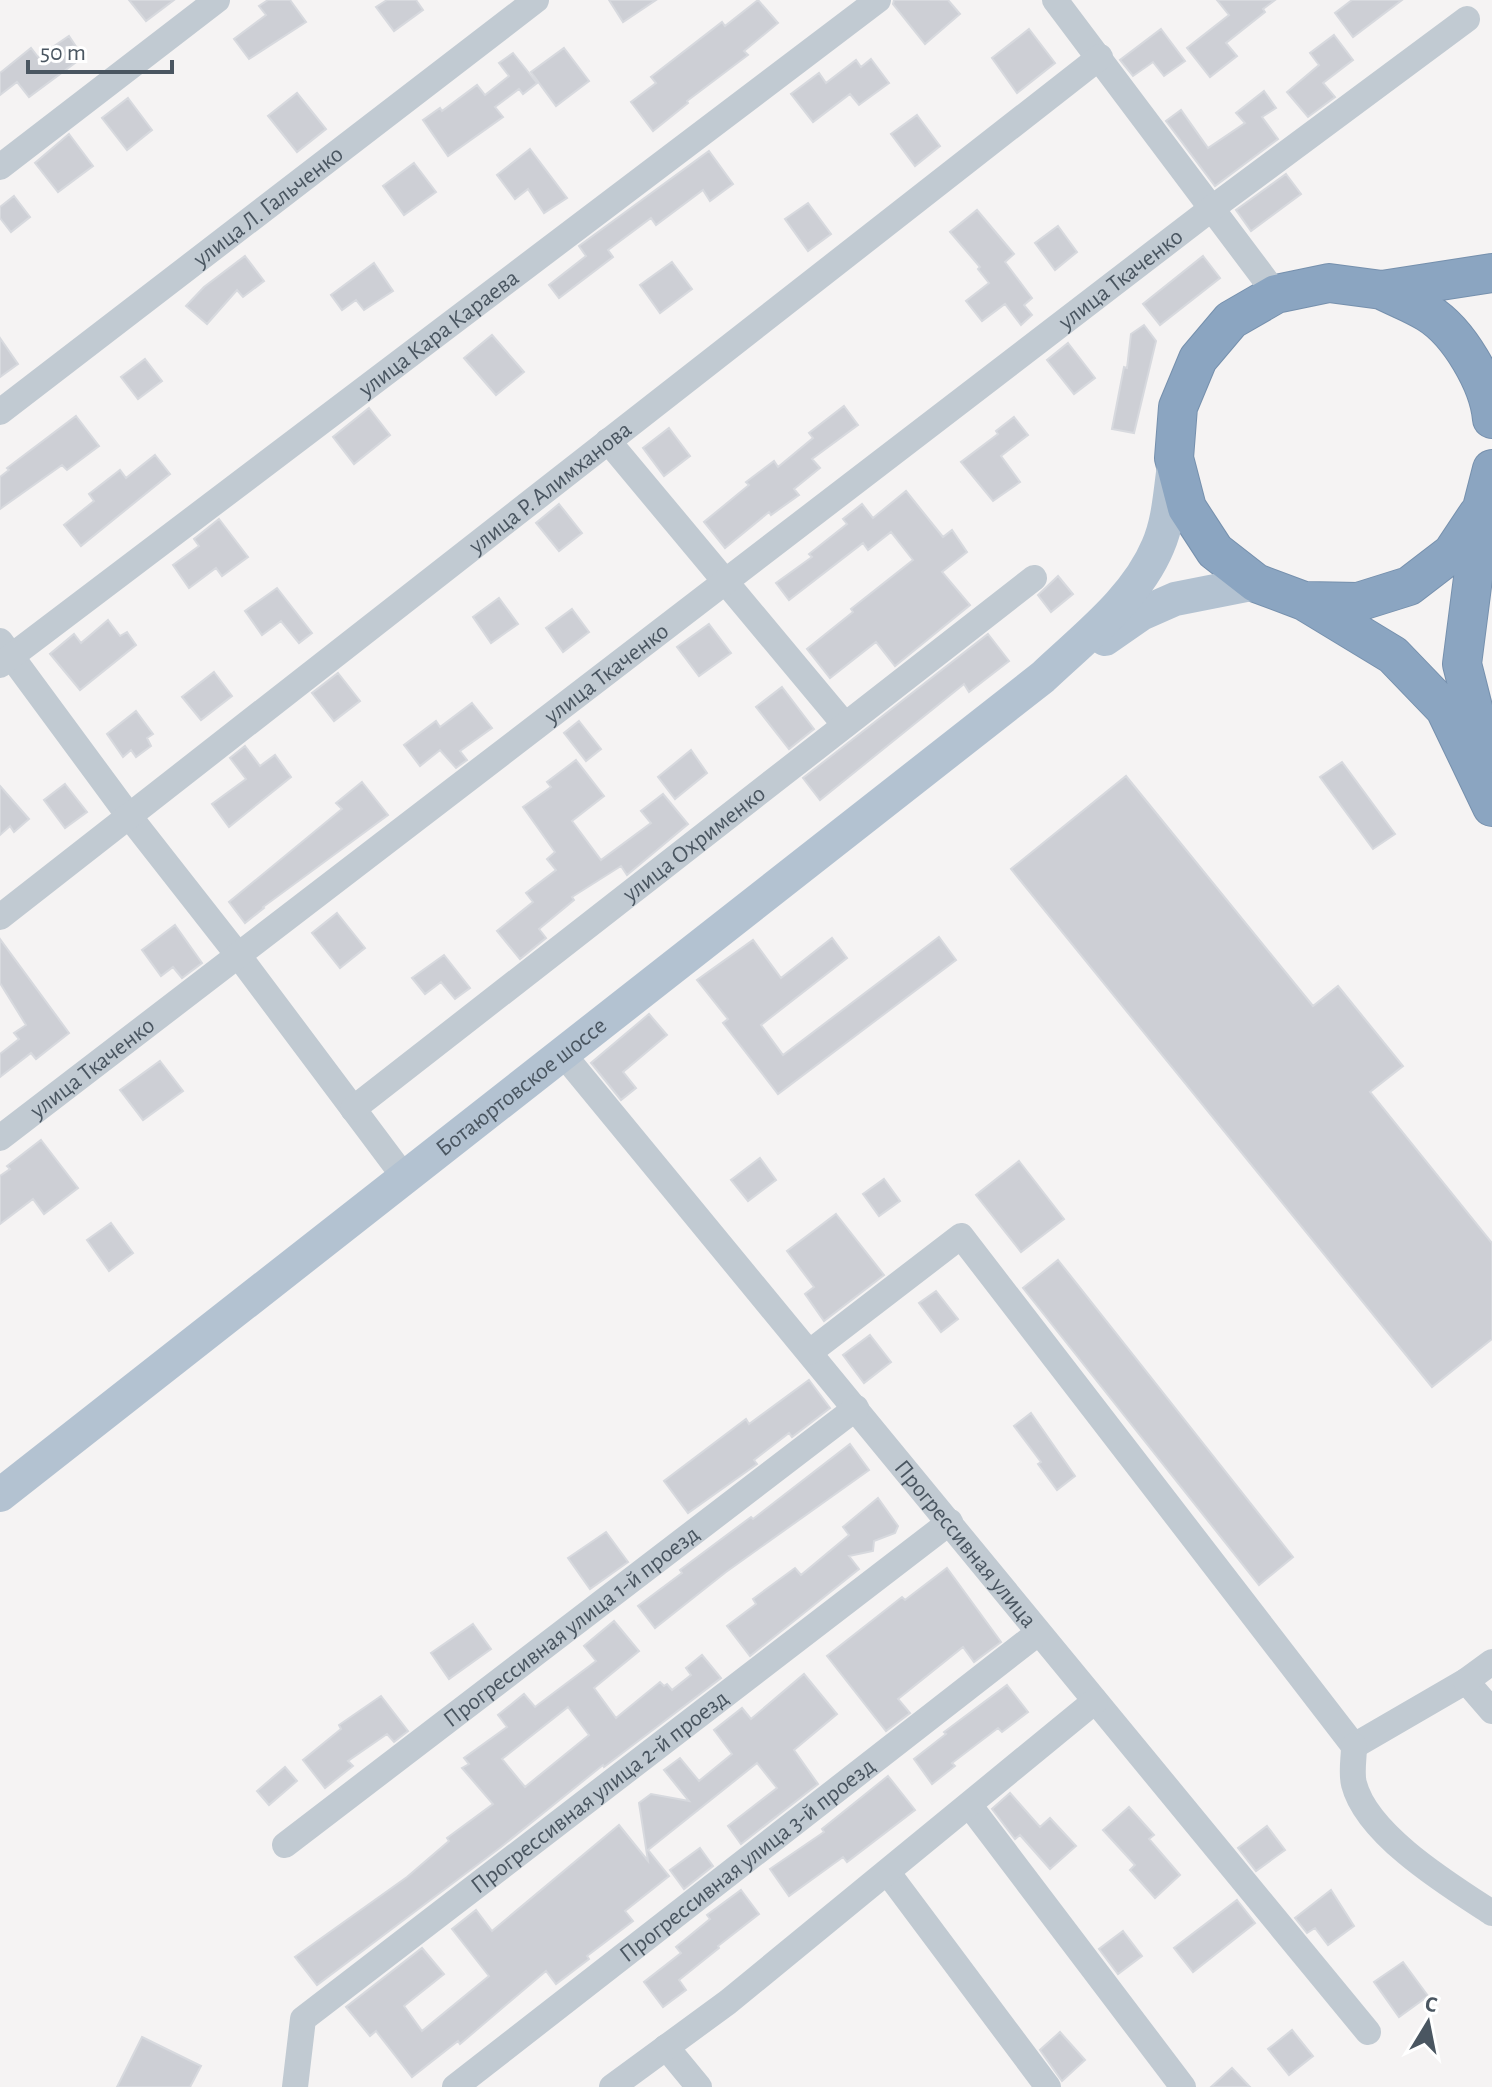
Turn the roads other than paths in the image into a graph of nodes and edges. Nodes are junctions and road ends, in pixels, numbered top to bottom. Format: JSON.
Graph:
{"nodes":[{"id":1,"x":217,"y":0,"type":"edge"},
{"id":2,"x":536,"y":0,"type":"edge"},
{"id":3,"x":878,"y":0,"type":"edge"},
{"id":4,"x":1055,"y":0,"type":"edge"},
{"id":5,"x":1467,"y":19,"type":"dead end"},
{"id":6,"x":1100,"y":57,"type":"junction"},
{"id":7,"x":0,"y":167,"type":"edge"},
{"id":8,"x":1211,"y":209,"type":"junction"},
{"id":9,"x":1492,"y":273,"type":"edge"},
{"id":10,"x":1382,"y":290,"type":"junction"},
{"id":11,"x":1276,"y":294,"type":"junction"},
{"id":12,"x":0,"y":412,"type":"edge"},
{"id":13,"x":1492,"y":419,"type":"edge"},
{"id":14,"x":608,"y":441,"type":"junction"},
{"id":15,"x":1174,"y":458,"type":"junction"},
{"id":16,"x":1492,"y":469,"type":"edge"},
{"id":17,"x":1482,"y":508,"type":"junction"},
{"id":18,"x":1034,"y":578,"type":"dead end"},
{"id":19,"x":725,"y":582,"type":"junction"},
{"id":20,"x":1256,"y":583,"type":"junction"},
{"id":21,"x":1304,"y":601,"type":"junction"},
{"id":22,"x":4,"y":654,"type":"edge"},
{"id":23,"x":1043,"y":677,"type":"junction"},
{"id":24,"x":845,"y":725,"type":"junction"},
{"id":25,"x":1492,"y":785,"type":"edge"},
{"id":26,"x":1492,"y":807,"type":"edge"},
{"id":27,"x":129,"y":816,"type":"junction"},
{"id":28,"x":0,"y":917,"type":"edge"},
{"id":29,"x":238,"y":955,"type":"junction"},
{"id":30,"x":563,"y":1054,"type":"junction"},
{"id":31,"x":353,"y":1109,"type":"junction"},
{"id":32,"x":0,"y":1138,"type":"edge"},
{"id":33,"x":405,"y":1178,"type":"junction"},
{"id":34,"x":810,"y":1352,"type":"junction"},
{"id":35,"x":856,"y":1408,"type":"junction"},
{"id":36,"x":0,"y":1495,"type":"edge"},
{"id":37,"x":950,"y":1522,"type":"junction"},
{"id":38,"x":1038,"y":1633,"type":"junction"},
{"id":39,"x":1492,"y":1662,"type":"edge"},
{"id":40,"x":1466,"y":1681,"type":"junction"},
{"id":41,"x":1095,"y":1701,"type":"junction"},
{"id":42,"x":1492,"y":1711,"type":"edge"},
{"id":43,"x":1354,"y":1746,"type":"junction"},
{"id":44,"x":970,"y":1806,"type":"junction"},
{"id":45,"x":285,"y":1845,"type":"dead end"},
{"id":46,"x":888,"y":1873,"type":"junction"},
{"id":47,"x":1492,"y":1913,"type":"edge"},
{"id":48,"x":1368,"y":2032,"type":"dead end"},
{"id":49,"x":666,"y":2047,"type":"junction"},
{"id":50,"x":295,"y":2087,"type":"edge"},
{"id":51,"x":455,"y":2087,"type":"edge"},
{"id":52,"x":612,"y":2087,"type":"edge"},
{"id":53,"x":699,"y":2087,"type":"edge"},
{"id":54,"x":1048,"y":2087,"type":"edge"},
{"id":55,"x":1183,"y":2087,"type":"edge"}],
"edges":[{"from":1,"to":7,"type":"street"},
{"from":2,"to":12,"type":"street","name":"улица Л. Гальченко"},
{"from":3,"to":22,"type":"street","name":"улица Кара Караева"},
{"from":4,"to":6,"type":"street"},
{"from":5,"to":8,"type":"street","name":"улица Ткаченко"},
{"from":6,"to":8,"type":"street"},
{"from":6,"to":14,"type":"street","name":"улица Р. Алимханова"},
{"from":8,"to":11,"type":"street"},
{"from":8,"to":19,"type":"street","name":"улица Ткаченко"},
{"from":9,"to":10,"type":"highway"},
{"from":10,"to":11,"type":"highway"},
{"from":10,"to":13,"type":"highway"},
{"from":11,"to":15,"type":"highway"},
{"from":14,"to":19,"type":"street"},
{"from":14,"to":27,"type":"street","name":"улица Р. Алимханова"},
{"from":15,"to":20,"type":"highway"},
{"from":15,"to":23,"type":"main road"},
{"from":16,"to":17,"type":"highway"},
{"from":17,"to":21,"type":"highway"},
{"from":17,"to":25,"type":"highway"},
{"from":18,"to":24,"type":"street","name":"улица Охрименко"},
{"from":19,"to":24,"type":"street"},
{"from":19,"to":29,"type":"street","name":"улица Ткаченко"},
{"from":20,"to":21,"type":"highway"},
{"from":20,"to":23,"type":"main road"},
{"from":21,"to":26,"type":"highway"},
{"from":22,"to":27,"type":"street"},
{"from":23,"to":30,"type":"main road","name":"Ботаюртовское шоссе"},
{"from":24,"to":31,"type":"street","name":"улица Охрименко"},
{"from":27,"to":28,"type":"street","name":"улица Р. Алимханова"},
{"from":27,"to":29,"type":"street"},
{"from":29,"to":31,"type":"street"},
{"from":29,"to":32,"type":"street","name":"улица Ткаченко"},
{"from":30,"to":33,"type":"main road","name":"Ботаюртовское шоссе"},
{"from":30,"to":34,"type":"street","name":"Прогрессивная улица"},
{"from":31,"to":33,"type":"street"},
{"from":33,"to":36,"type":"main road","name":"Ботаюртовское шоссе"},
{"from":34,"to":35,"type":"street","name":"Прогрессивная улица"},
{"from":34,"to":43,"type":"street"},
{"from":35,"to":37,"type":"street","name":"Прогрессивная улица"},
{"from":35,"to":45,"type":"street","name":"Прогрессивная улица 1-й проезд"},
{"from":37,"to":38,"type":"street","name":"Прогрессивная улица"},
{"from":37,"to":50,"type":"street","name":"Прогрессивная улица 2-й проезд"},
{"from":38,"to":41,"type":"street","name":"Прогрессивная улица"},
{"from":38,"to":51,"type":"street","name":"Прогрессивная улица 3-й проезд"},
{"from":39,"to":40,"type":"street"},
{"from":40,"to":42,"type":"street"},
{"from":40,"to":43,"type":"street"},
{"from":41,"to":44,"type":"street"},
{"from":41,"to":48,"type":"street","name":"Прогрессивная улица"},
{"from":43,"to":47,"type":"street"},
{"from":44,"to":46,"type":"street"},
{"from":44,"to":55,"type":"street"},
{"from":46,"to":49,"type":"street"},
{"from":46,"to":54,"type":"street"},
{"from":49,"to":52,"type":"street"},
{"from":49,"to":53,"type":"street"}]}
